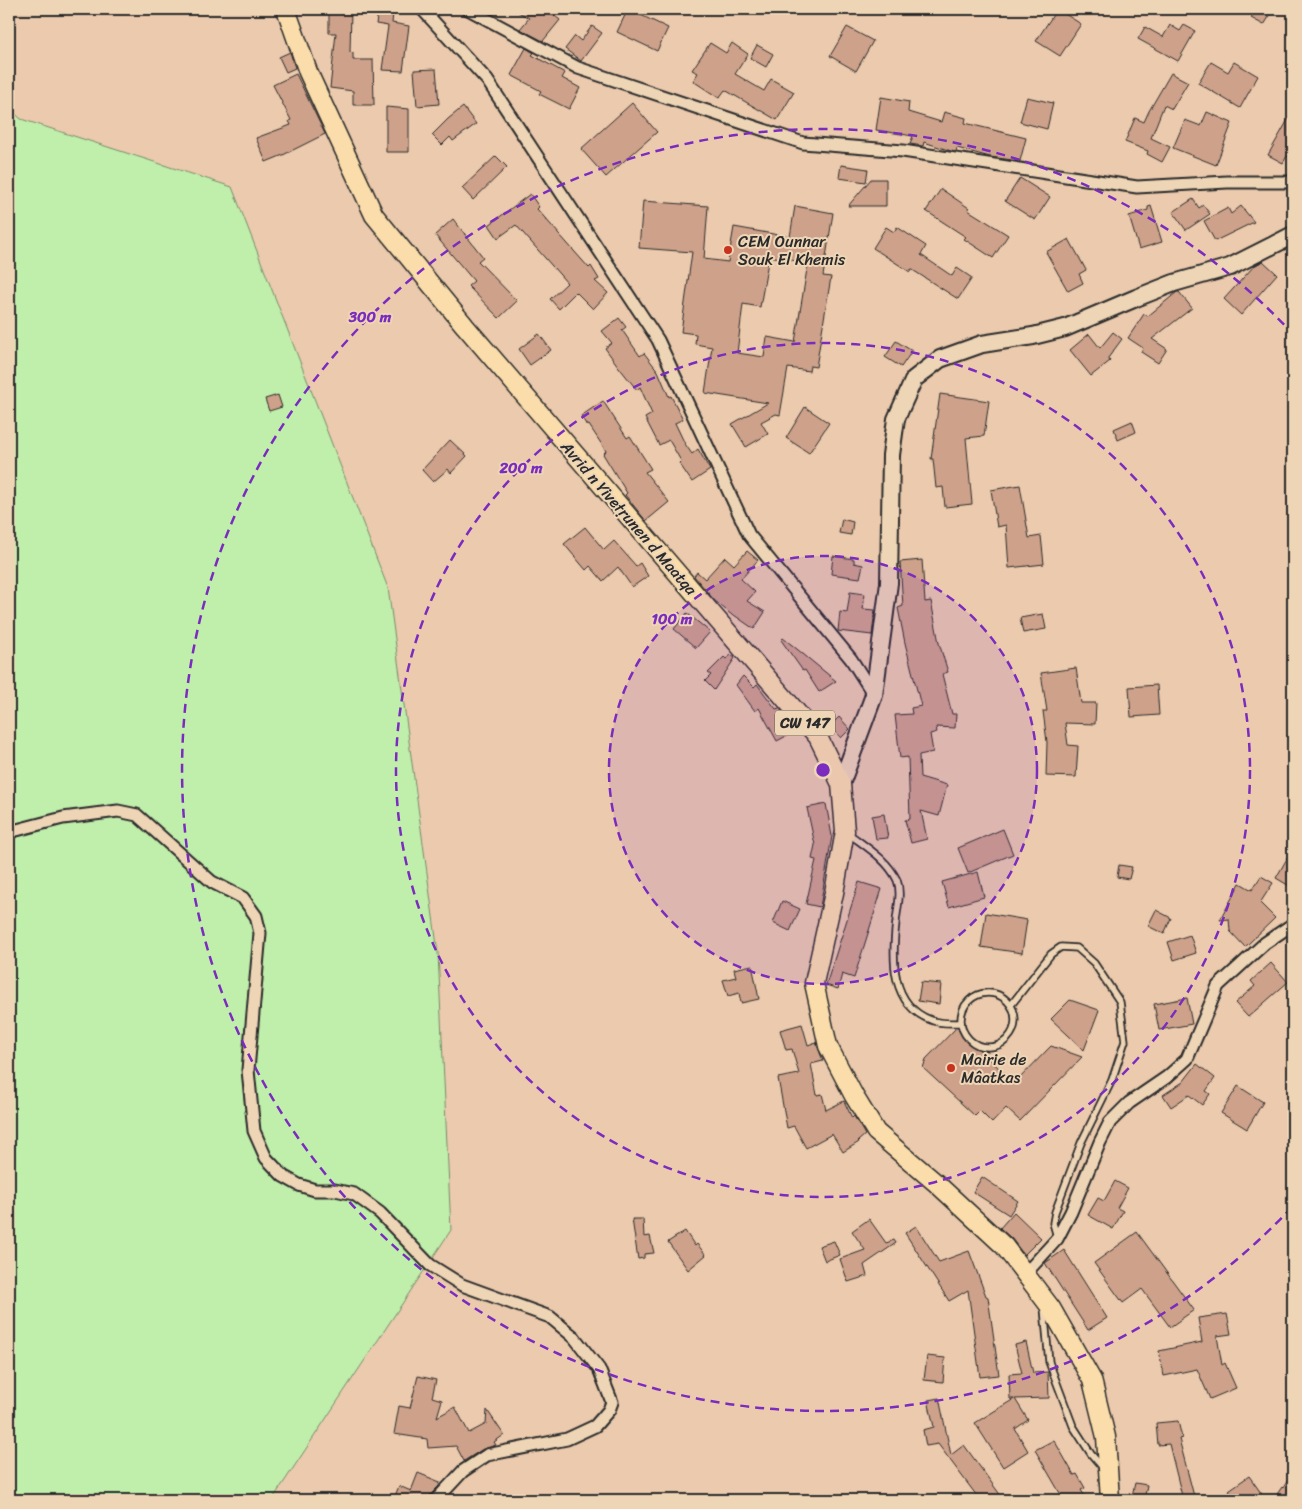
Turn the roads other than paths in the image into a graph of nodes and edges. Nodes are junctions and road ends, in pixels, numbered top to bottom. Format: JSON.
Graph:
{"nodes":[{"id":1,"x":286,"y":9,"type":"edge"},
{"id":2,"x":422,"y":9,"type":"edge"},
{"id":3,"x":468,"y":9,"type":"edge"},
{"id":4,"x":1293,"y":182,"type":"edge"},
{"id":5,"x":1293,"y":235,"type":"edge"},
{"id":6,"x":874,"y":695,"type":"junction"},
{"id":7,"x":842,"y":784,"type":"junction"},
{"id":8,"x":845,"y":831,"type":"junction"},
{"id":9,"x":9,"y":832,"type":"edge"},
{"id":10,"x":1293,"y":924,"type":"edge"},
{"id":11,"x":1011,"y":1005,"type":"junction"},
{"id":12,"x":961,"y":1023,"type":"junction"},
{"id":13,"x":1057,"y":1239,"type":"junction"},
{"id":14,"x":1026,"y":1273,"type":"junction"},
{"id":15,"x":1044,"y":1298,"type":"junction"},
{"id":16,"x":1108,"y":1474,"type":"junction"},
{"id":17,"x":436,"y":1500,"type":"edge"},
{"id":18,"x":1110,"y":1500,"type":"edge"}],
"edges":[{"from":1,"to":7,"type":"main road","name":"Avrid n Yivetṛunen d Maatqa","number":"CW 147"},
{"from":2,"to":6,"type":"street"},
{"from":3,"to":4,"type":"street"},
{"from":5,"to":6,"type":"street"},
{"from":6,"to":7,"type":"street"},
{"from":7,"to":8,"type":"main road","name":"Avrid n Yivetṛunen d Maatqa","number":"CW 147"},
{"from":8,"to":12,"type":"lane"},
{"from":8,"to":14,"type":"main road","name":"Avrid n Yivetṛunen d Maatqa","number":"CW 147"},
{"from":9,"to":17,"type":"street"},
{"from":10,"to":13,"type":"street"},
{"from":11,"to":12,"type":"lane"},
{"from":11,"to":12,"type":"lane"},
{"from":11,"to":13,"type":"lane"},
{"from":13,"to":14,"type":"street"},
{"from":14,"to":15,"type":"main road","name":"Avrid n Yivetṛunen d Maatqa","number":"CW 147"},
{"from":15,"to":16,"type":"main road","name":"Avrid n Yivetṛunen d Maatqa","number":"CW 147"},
{"from":15,"to":16,"type":"lane"},
{"from":16,"to":18,"type":"main road","name":"Avrid n Yivetṛunen d Maatqa","number":"CW 147"}]}
